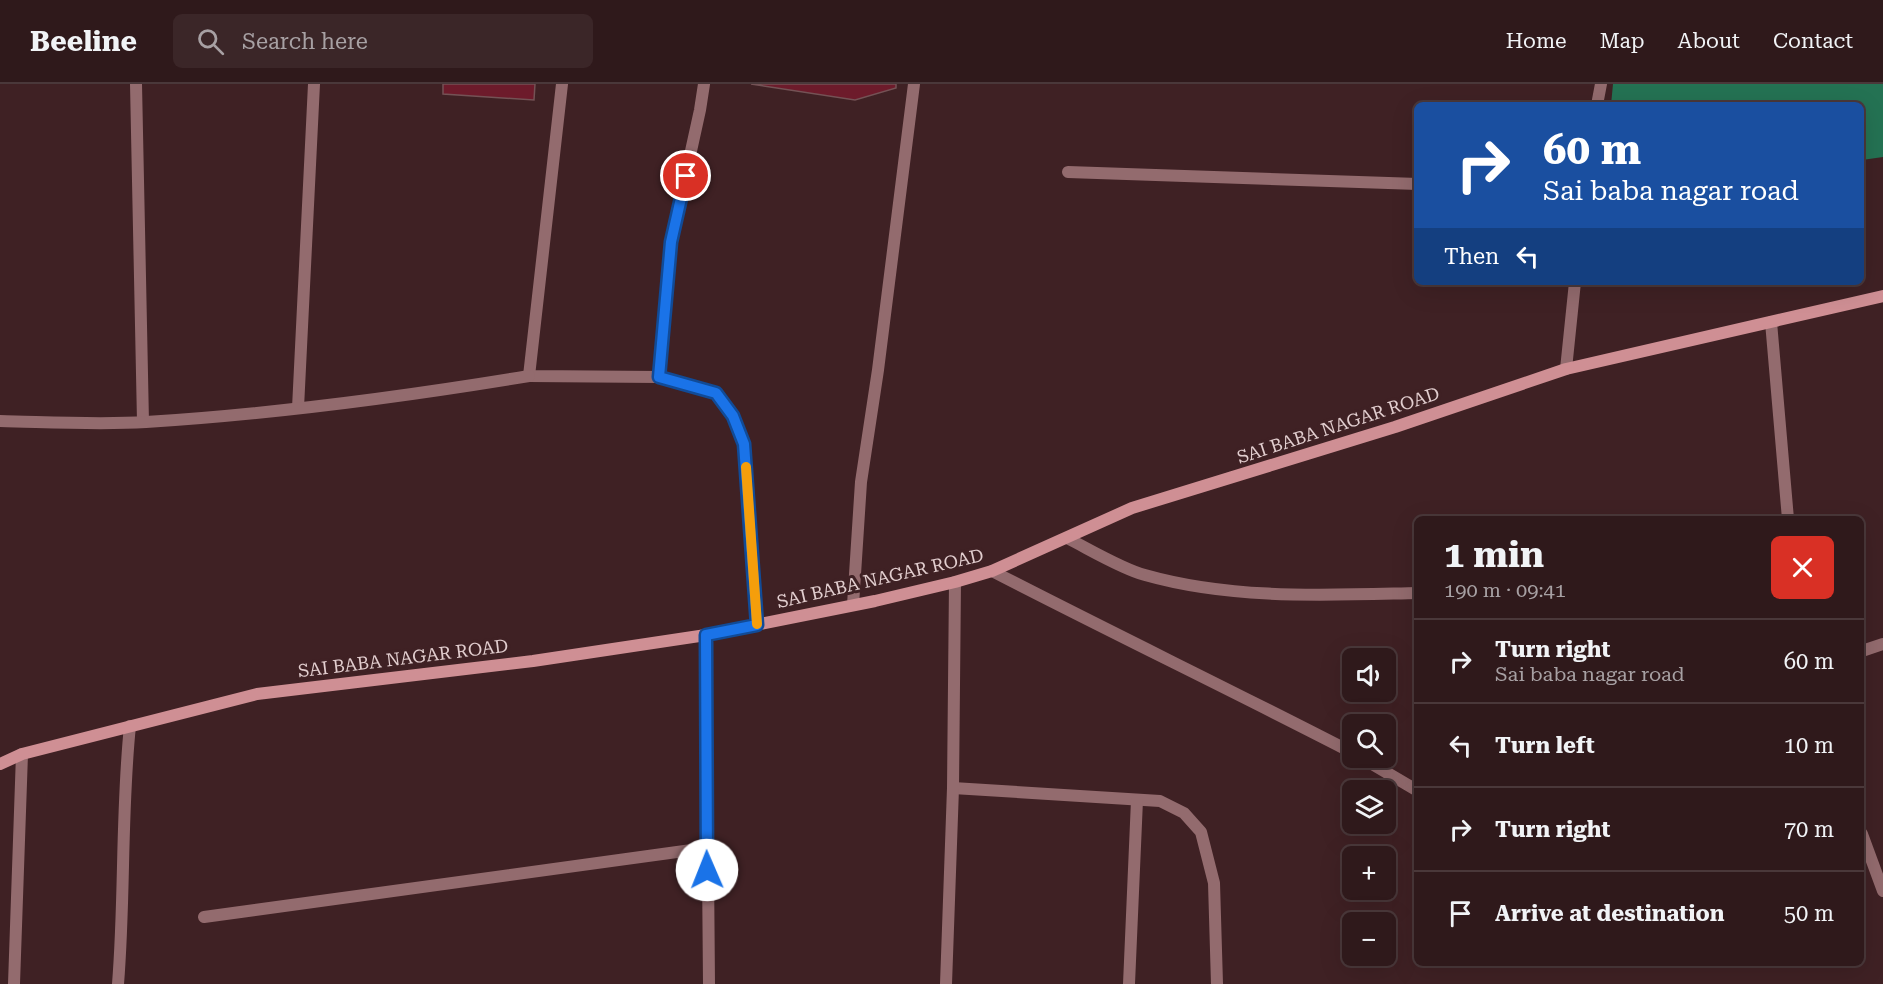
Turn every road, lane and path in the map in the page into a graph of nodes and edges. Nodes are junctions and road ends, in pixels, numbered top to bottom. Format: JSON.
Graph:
{"nodes":[{"id":1,"x":136,"y":84,"type":"edge"},
{"id":2,"x":314,"y":84,"type":"edge"},
{"id":3,"x":562,"y":84,"type":"edge"},
{"id":4,"x":704,"y":84,"type":"edge"},
{"id":5,"x":914,"y":84,"type":"edge"},
{"id":6,"x":1601,"y":84,"type":"edge"},
{"id":7,"x":1598,"y":102,"type":"edge"},
{"id":8,"x":1068,"y":172,"type":"dead end"},
{"id":9,"x":1414,"y":184,"type":"edge"},
{"id":10,"x":1575,"y":285,"type":"edge"},
{"id":11,"x":1883,"y":296,"type":"edge"},
{"id":12,"x":1772,"y":322,"type":"junction"},
{"id":13,"x":1566,"y":369,"type":"junction"},
{"id":14,"x":529,"y":376,"type":"junction"},
{"id":15,"x":659,"y":377,"type":"junction"},
{"id":16,"x":298,"y":408,"type":"junction"},
{"id":17,"x":0,"y":421,"type":"edge"},
{"id":18,"x":143,"y":422,"type":"junction"},
{"id":19,"x":1788,"y":516,"type":"edge"},
{"id":20,"x":1066,"y":538,"type":"junction"},
{"id":21,"x":992,"y":571,"type":"junction"},
{"id":22,"x":955,"y":582,"type":"junction"},
{"id":23,"x":1414,"y":593,"type":"edge"},
{"id":24,"x":853,"y":605,"type":"junction"},
{"id":25,"x":757,"y":625,"type":"junction"},
{"id":26,"x":706,"y":635,"type":"junction"},
{"id":27,"x":1883,"y":644,"type":"edge"},
{"id":28,"x":1864,"y":650,"type":"edge"},
{"id":29,"x":130,"y":726,"type":"junction"},
{"id":30,"x":1342,"y":747,"type":"edge"},
{"id":31,"x":22,"y":754,"type":"junction"},
{"id":32,"x":0,"y":764,"type":"edge"},
{"id":33,"x":1379,"y":768,"type":"edge"},
{"id":34,"x":953,"y":788,"type":"junction"},
{"id":35,"x":1414,"y":789,"type":"edge"},
{"id":36,"x":1137,"y":800,"type":"junction"},
{"id":37,"x":1864,"y":839,"type":"edge"},
{"id":38,"x":706,"y":848,"type":"junction"},
{"id":39,"x":1883,"y":891,"type":"edge"},
{"id":40,"x":204,"y":917,"type":"dead end"},
{"id":41,"x":14,"y":984,"type":"edge"},
{"id":42,"x":118,"y":984,"type":"edge"},
{"id":43,"x":709,"y":984,"type":"edge"},
{"id":44,"x":946,"y":984,"type":"edge"},
{"id":45,"x":1129,"y":984,"type":"edge"},
{"id":46,"x":1217,"y":984,"type":"edge"}],
"edges":[{"from":1,"to":18,"type":"street"},
{"from":2,"to":16,"type":"street"},
{"from":3,"to":14,"type":"street"},
{"from":4,"to":15,"type":"street"},
{"from":5,"to":24,"type":"street"},
{"from":6,"to":7,"type":"street"},
{"from":8,"to":9,"type":"street"},
{"from":10,"to":13,"type":"street"},
{"from":11,"to":12,"type":"main road","name":"SAI BABA NAGAR ROAD"},
{"from":12,"to":13,"type":"main road","name":"SAI BABA NAGAR ROAD"},
{"from":12,"to":19,"type":"street"},
{"from":13,"to":20,"type":"main road","name":"SAI BABA NAGAR ROAD"},
{"from":14,"to":15,"type":"street"},
{"from":14,"to":16,"type":"street"},
{"from":15,"to":25,"type":"street"},
{"from":16,"to":18,"type":"street"},
{"from":17,"to":18,"type":"street"},
{"from":20,"to":21,"type":"main road","name":"SAI BABA NAGAR ROAD"},
{"from":20,"to":23,"type":"street"},
{"from":21,"to":22,"type":"main road","name":"SAI BABA NAGAR ROAD"},
{"from":21,"to":30,"type":"street"},
{"from":22,"to":24,"type":"main road","name":"SAI BABA NAGAR ROAD"},
{"from":22,"to":34,"type":"street"},
{"from":24,"to":25,"type":"main road","name":"SAI BABA NAGAR ROAD"},
{"from":25,"to":26,"type":"main road","name":"SAI BABA NAGAR ROAD"},
{"from":26,"to":29,"type":"main road","name":"SAI BABA NAGAR ROAD"},
{"from":26,"to":38,"type":"street"},
{"from":27,"to":28,"type":"street"},
{"from":29,"to":31,"type":"main road","name":"SAI BABA NAGAR ROAD"},
{"from":29,"to":42,"type":"street"},
{"from":31,"to":32,"type":"main road","name":"SAI BABA NAGAR ROAD"},
{"from":31,"to":41,"type":"street"},
{"from":33,"to":35,"type":"street"},
{"from":34,"to":36,"type":"street"},
{"from":34,"to":44,"type":"street"},
{"from":36,"to":45,"type":"street"},
{"from":36,"to":46,"type":"street"},
{"from":37,"to":39,"type":"street"},
{"from":38,"to":40,"type":"street"},
{"from":38,"to":43,"type":"street"}]}
